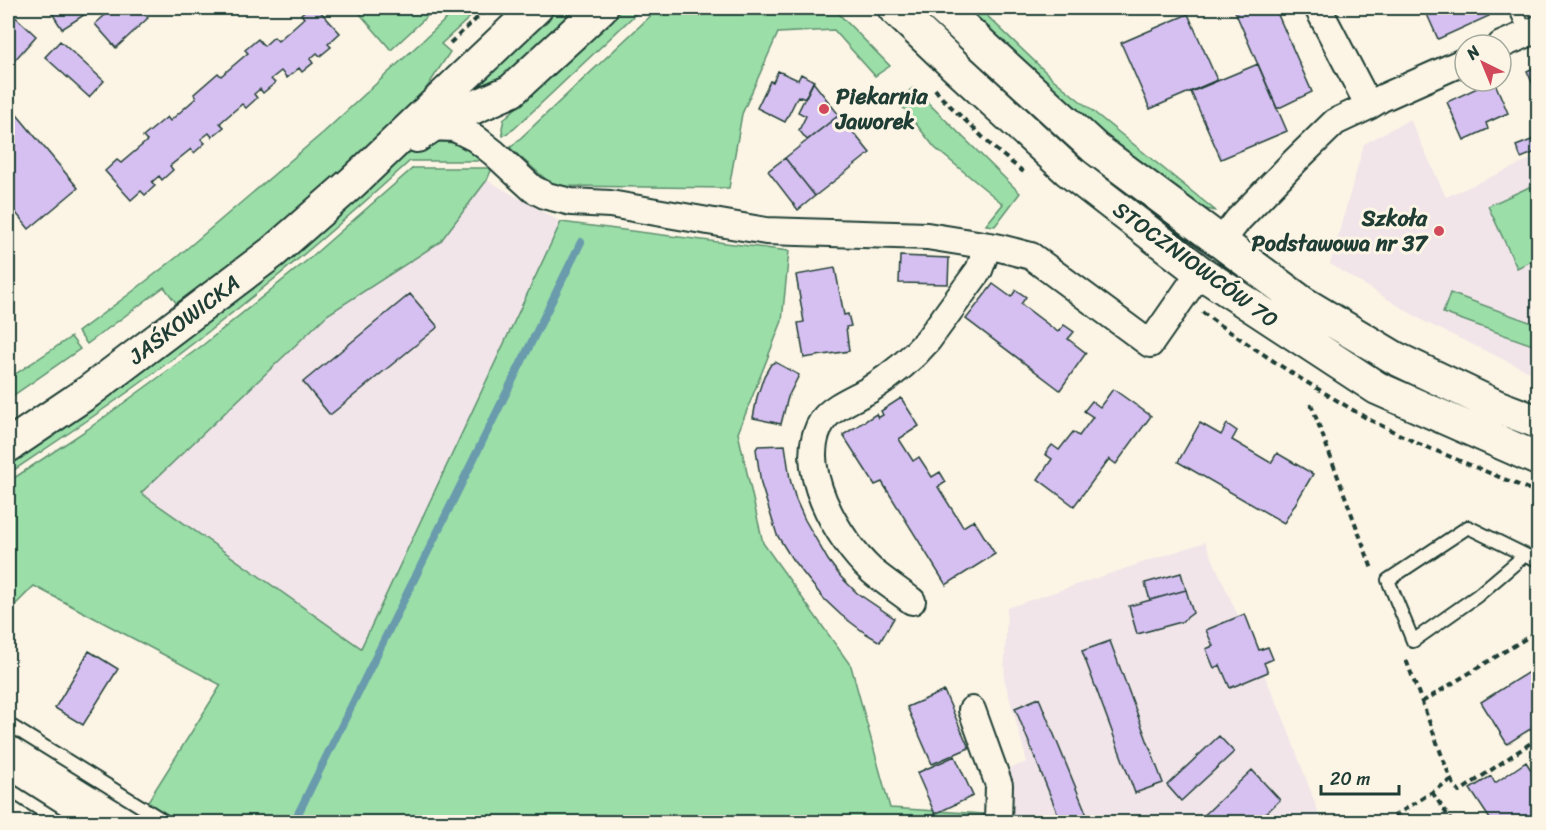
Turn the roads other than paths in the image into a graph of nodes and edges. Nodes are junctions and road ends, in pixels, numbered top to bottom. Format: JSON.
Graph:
{"nodes":[{"id":1,"x":536,"y":8,"type":"edge"},
{"id":2,"x":601,"y":8,"type":"edge"},
{"id":3,"x":894,"y":8,"type":"edge"},
{"id":4,"x":942,"y":8,"type":"edge"},
{"id":5,"x":1318,"y":8,"type":"edge"},
{"id":6,"x":1515,"y":8,"type":"edge"},
{"id":7,"x":1533,"y":32,"type":"edge"},
{"id":8,"x":1513,"y":40,"type":"edge"},
{"id":9,"x":1453,"y":66,"type":"edge"},
{"id":10,"x":1369,"y":106,"type":"junction"},
{"id":11,"x":430,"y":127,"type":"junction"},
{"id":12,"x":353,"y":182,"type":"junction"},
{"id":13,"x":1221,"y":242,"type":"junction"},
{"id":14,"x":984,"y":245,"type":"junction"},
{"id":15,"x":1200,"y":272,"type":"junction"},
{"id":16,"x":1539,"y":422,"type":"edge"},
{"id":17,"x":8,"y":446,"type":"edge"},
{"id":18,"x":1539,"y":459,"type":"edge"},
{"id":19,"x":1525,"y":555,"type":"junction"},
{"id":20,"x":1539,"y":560,"type":"edge"},
{"id":21,"x":912,"y":601,"type":"dead end"},
{"id":22,"x":972,"y":710,"type":"dead end"},
{"id":23,"x":8,"y":724,"type":"edge"},
{"id":24,"x":8,"y":789,"type":"edge"},
{"id":25,"x":60,"y":822,"type":"edge"},
{"id":26,"x":166,"y":822,"type":"edge"},
{"id":27,"x":998,"y":822,"type":"edge"}],
"edges":[{"from":1,"to":12,"type":"street","name":"JAŚKOWICKA"},
{"from":2,"to":11,"type":"street","name":"JAŚKOWICKA"},
{"from":3,"to":15,"type":"street","name":"STOCZNIOWCÓW 70"},
{"from":4,"to":13,"type":"street","name":"STOCZNIOWCÓW 70"},
{"from":5,"to":10,"type":"street"},
{"from":6,"to":7,"type":"lane"},
{"from":7,"to":8,"type":"street"},
{"from":9,"to":10,"type":"street"},
{"from":10,"to":13,"type":"street"},
{"from":11,"to":12,"type":"street","name":"JAŚKOWICKA"},
{"from":11,"to":14,"type":"street"},
{"from":12,"to":17,"type":"street","name":"JAŚKOWICKA"},
{"from":13,"to":16,"type":"street","name":"STOCZNIOWCÓW 70"},
{"from":14,"to":15,"type":"street"},
{"from":14,"to":21,"type":"street"},
{"from":15,"to":18,"type":"street","name":"STOCZNIOWCÓW 70"},
{"from":19,"to":19,"type":"lane"},
{"from":19,"to":20,"type":"lane"},
{"from":22,"to":27,"type":"street"},
{"from":23,"to":26,"type":"lane"},
{"from":24,"to":25,"type":"lane"}]}
